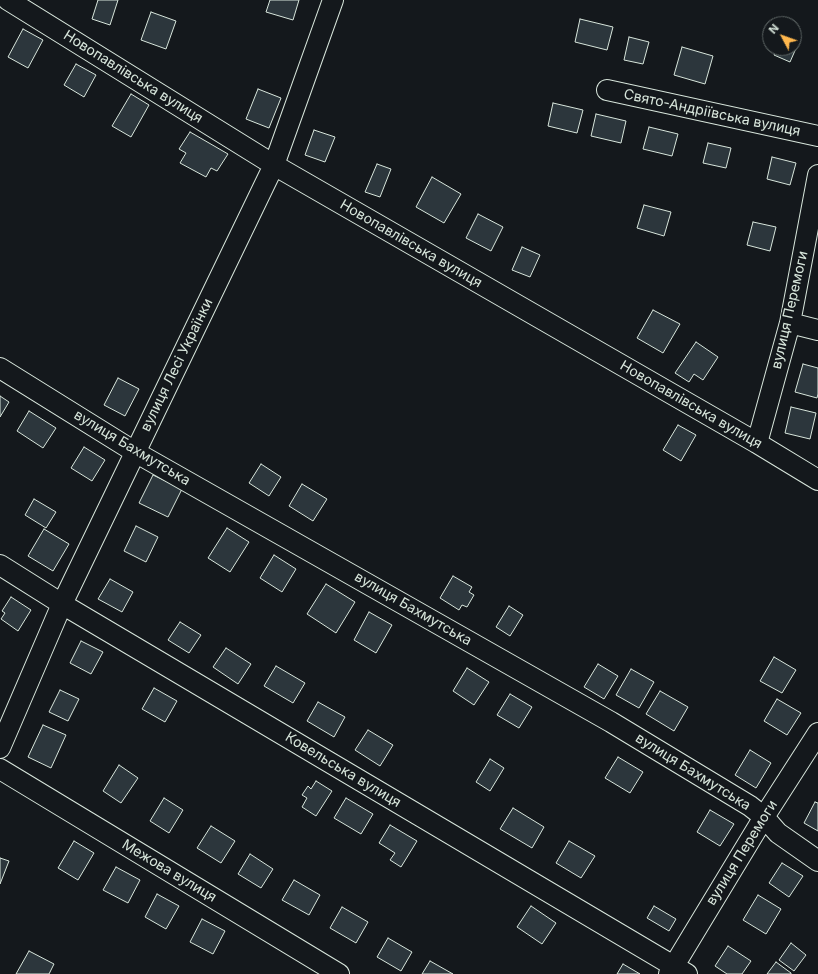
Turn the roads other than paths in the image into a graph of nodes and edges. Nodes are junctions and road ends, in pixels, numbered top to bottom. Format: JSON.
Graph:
{"nodes":[{"id":1,"x":8,"y":0,"type":"edge"},
{"id":2,"x":333,"y":0,"type":"edge"},
{"id":3,"x":607,"y":90,"type":"dead end"},
{"id":4,"x":818,"y":136,"type":"edge"},
{"id":5,"x":274,"y":165,"type":"junction"},
{"id":6,"x":818,"y":175,"type":"edge"},
{"id":7,"x":790,"y":323,"type":"junction"},
{"id":8,"x":818,"y":330,"type":"edge"},
{"id":9,"x":0,"y":368,"type":"edge"},
{"id":10,"x":758,"y":443,"type":"junction"},
{"id":11,"x":135,"y":452,"type":"junction"},
{"id":12,"x":818,"y":480,"type":"edge"},
{"id":13,"x":0,"y":566,"type":"edge"},
{"id":14,"x":62,"y":604,"type":"junction"},
{"id":15,"x":818,"y":733,"type":"edge"},
{"id":16,"x":0,"y":748,"type":"edge"},
{"id":17,"x":0,"y":768,"type":"edge"},
{"id":18,"x":764,"y":817,"type":"junction"},
{"id":19,"x":818,"y":862,"type":"edge"},
{"id":20,"x":676,"y":971,"type":"edge"},
{"id":21,"x":338,"y":974,"type":"edge"}],
"edges":[{"from":1,"to":5,"type":"street","name":"Новопавлівська вулиця"},
{"from":2,"to":5,"type":"street","name":"вулиця Лесі Українки"},
{"from":3,"to":4,"type":"street","name":"Свято-Андріївська вулиця"},
{"from":5,"to":10,"type":"street","name":"Новопавлівська вулиця"},
{"from":5,"to":11,"type":"street","name":"вулиця Лесі Українки"},
{"from":6,"to":7,"type":"street","name":"вулиця Перемоги"},
{"from":7,"to":8,"type":"street"},
{"from":7,"to":10,"type":"street","name":"вулиця Перемоги"},
{"from":9,"to":11,"type":"street","name":"вулиця Бахмутська"},
{"from":10,"to":12,"type":"street","name":"Новопавлівська вулиця"},
{"from":11,"to":14,"type":"street","name":"вулиця Лесі Українки"},
{"from":11,"to":18,"type":"street","name":"вулиця Бахмутська"},
{"from":13,"to":14,"type":"street","name":"Ковельська вулиця"},
{"from":14,"to":16,"type":"street","name":"вулиця Лесі Українки"},
{"from":14,"to":20,"type":"street","name":"Ковельська вулиця"},
{"from":15,"to":18,"type":"street","name":"вулиця Перемоги"},
{"from":17,"to":21,"type":"street","name":"Межова вулиця"},
{"from":18,"to":19,"type":"street","name":"вулиця Бахмутська"},
{"from":18,"to":20,"type":"street","name":"вулиця Перемоги"}]}
